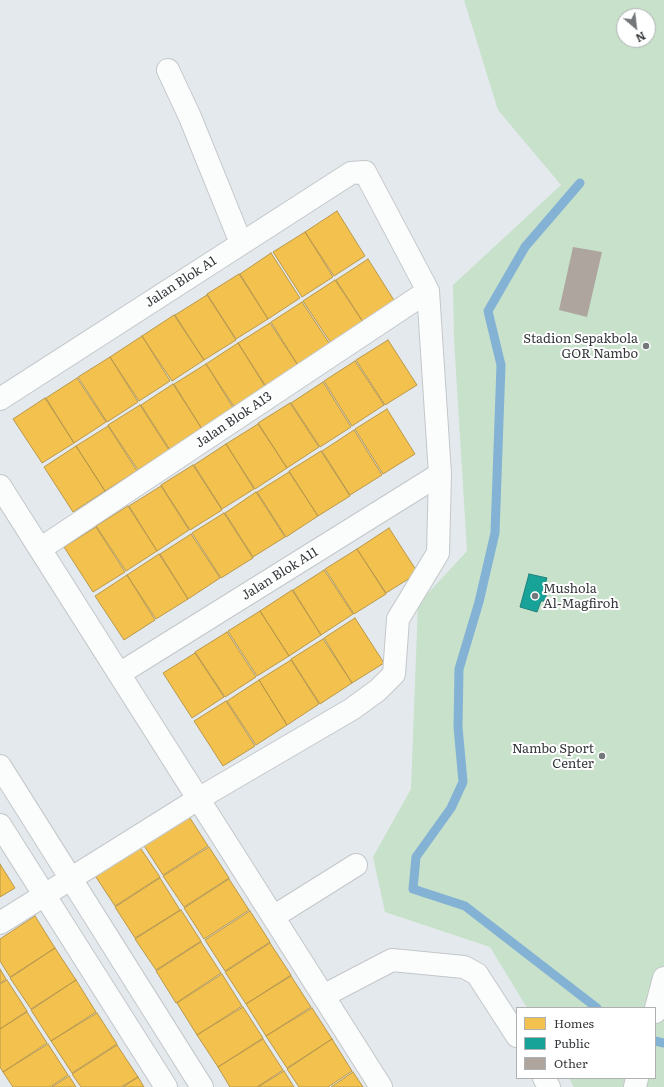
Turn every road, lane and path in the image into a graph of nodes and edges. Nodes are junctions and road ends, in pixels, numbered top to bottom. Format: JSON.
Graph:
{"nodes":[{"id":1,"x":168,"y":70,"type":"dead end"},
{"id":2,"x":241,"y":243,"type":"junction"},
{"id":3,"x":428,"y":292,"type":"junction"},
{"id":4,"x":0,"y":399,"type":"edge"},
{"id":5,"x":440,"y":474,"type":"junction"},
{"id":6,"x":0,"y":486,"type":"edge"},
{"id":7,"x":40,"y":549,"type":"junction"},
{"id":8,"x":119,"y":674,"type":"junction"},
{"id":9,"x":0,"y":766,"type":"edge"},
{"id":10,"x":198,"y":799,"type":"junction"},
{"id":11,"x":0,"y":825,"type":"edge"},
{"id":12,"x":356,"y":866,"type":"dead end"},
{"id":13,"x":71,"y":878,"type":"junction"},
{"id":14,"x":45,"y":894,"type":"junction"},
{"id":15,"x":273,"y":917,"type":"junction"},
{"id":16,"x":0,"y":923,"type":"edge"},
{"id":17,"x":664,"y":978,"type":"edge"},
{"id":18,"x":323,"y":996,"type":"junction"},
{"id":19,"x":656,"y":1008,"type":"edge"},
{"id":20,"x":516,"y":1034,"type":"edge"},
{"id":21,"x":166,"y":1087,"type":"edge"},
{"id":22,"x":202,"y":1087,"type":"edge"},
{"id":23,"x":381,"y":1087,"type":"edge"}],
"edges":[{"from":1,"to":2,"type":"street"},
{"from":2,"to":3,"type":"street","name":"Jalan Blok A1"},
{"from":2,"to":4,"type":"street","name":"Jalan Blok A1"},
{"from":3,"to":5,"type":"street"},
{"from":3,"to":7,"type":"street","name":"Jalan Blok A13"},
{"from":5,"to":8,"type":"street","name":"Jalan Blok A11"},
{"from":5,"to":10,"type":"street"},
{"from":6,"to":7,"type":"street"},
{"from":7,"to":8,"type":"street"},
{"from":8,"to":10,"type":"street"},
{"from":9,"to":13,"type":"street"},
{"from":10,"to":13,"type":"street"},
{"from":10,"to":15,"type":"street"},
{"from":11,"to":14,"type":"street"},
{"from":12,"to":15,"type":"street"},
{"from":13,"to":14,"type":"street"},
{"from":13,"to":22,"type":"street"},
{"from":14,"to":16,"type":"street"},
{"from":14,"to":21,"type":"street"},
{"from":15,"to":18,"type":"street"},
{"from":17,"to":19,"type":"street"},
{"from":18,"to":20,"type":"street"},
{"from":18,"to":23,"type":"street"}]}
